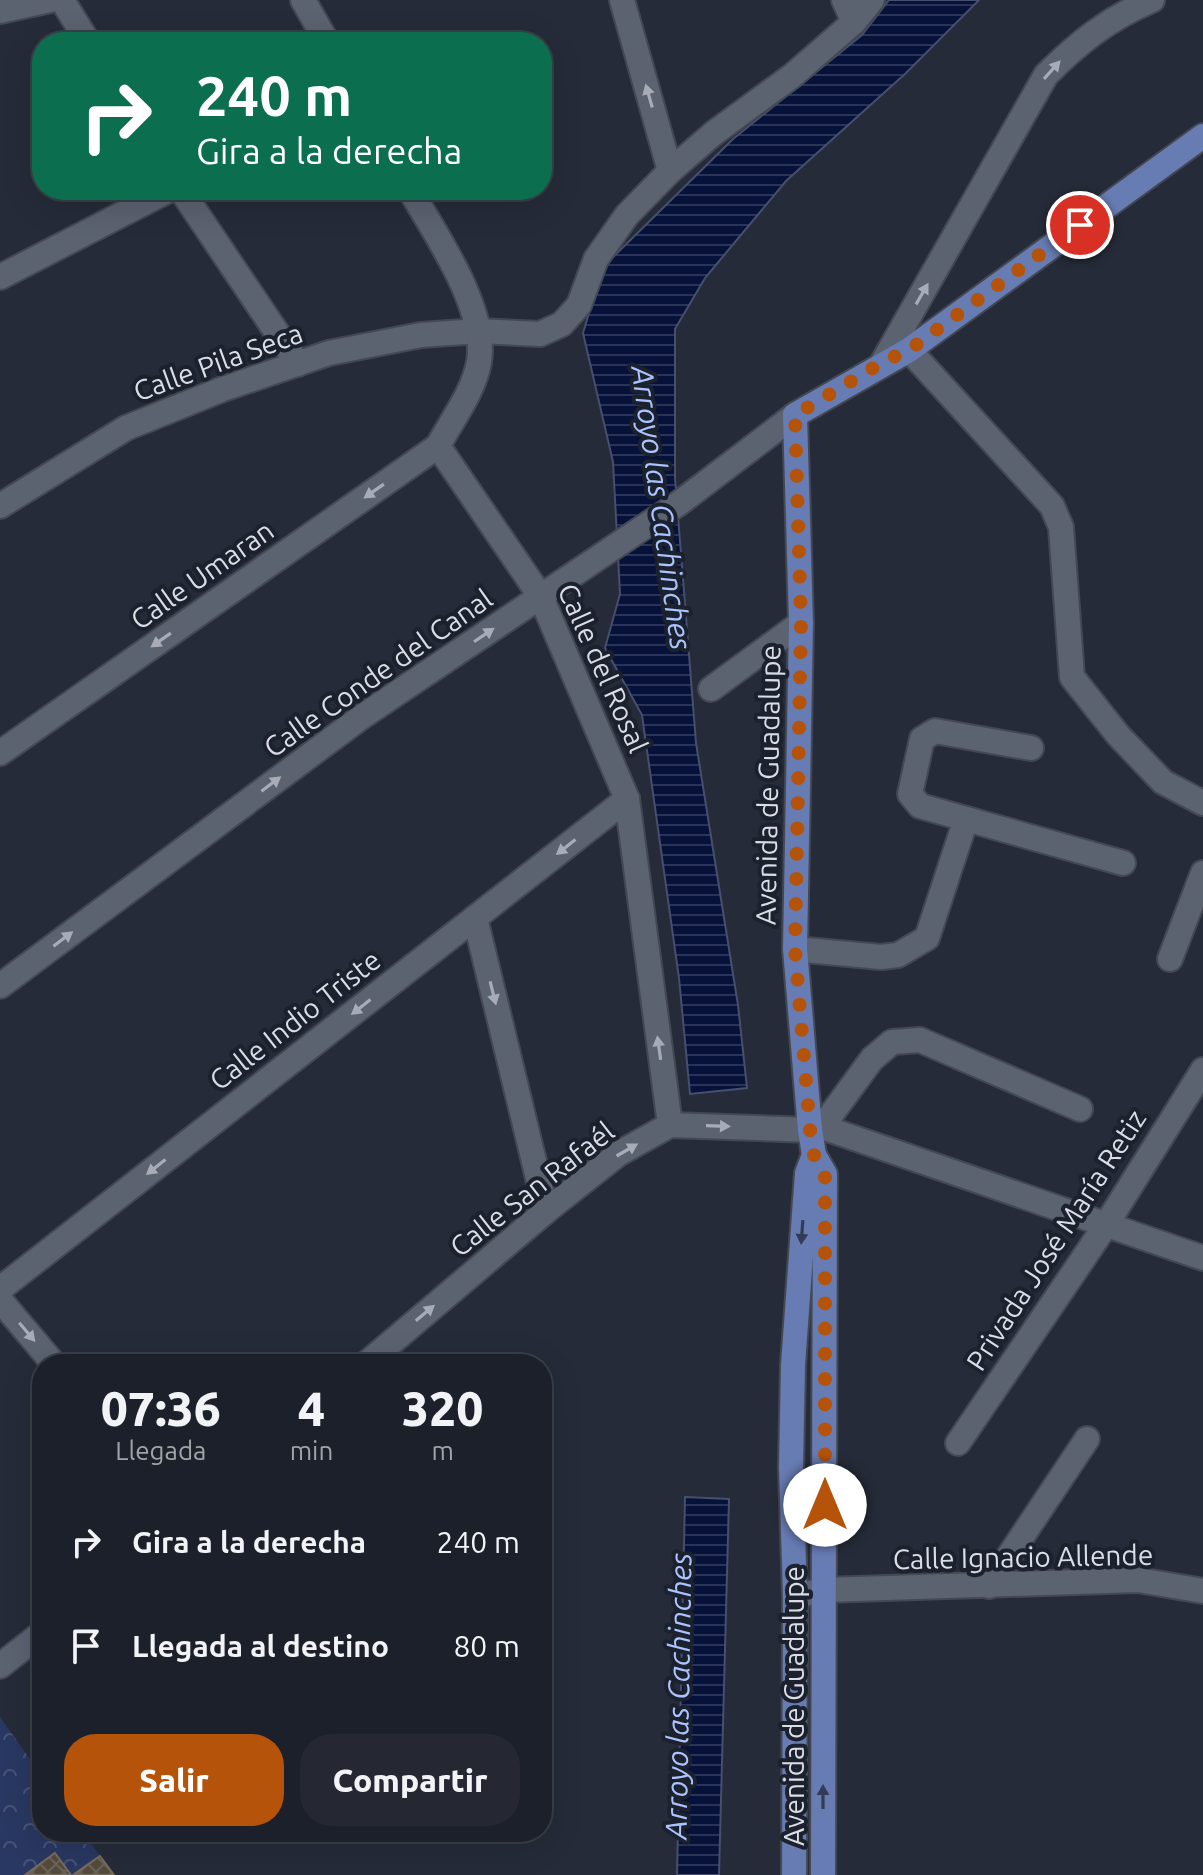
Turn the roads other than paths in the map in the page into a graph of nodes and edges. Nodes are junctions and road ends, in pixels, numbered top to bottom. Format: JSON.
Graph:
{"nodes":[{"id":1,"x":50,"y":0,"type":"edge"},
{"id":2,"x":62,"y":0,"type":"edge"},
{"id":3,"x":303,"y":0,"type":"edge"},
{"id":4,"x":622,"y":0,"type":"edge"},
{"id":5,"x":872,"y":0,"type":"edge"},
{"id":6,"x":1152,"y":0,"type":"edge"},
{"id":7,"x":0,"y":11,"type":"edge"},
{"id":8,"x":849,"y":11,"type":"edge"},
{"id":9,"x":82,"y":32,"type":"edge"},
{"id":10,"x":321,"y":32,"type":"edge"},
{"id":11,"x":1203,"y":136,"type":"edge"},
{"id":12,"x":670,"y":171,"type":"junction"},
{"id":13,"x":150,"y":200,"type":"edge"},
{"id":14,"x":188,"y":200,"type":"edge"},
{"id":15,"x":416,"y":200,"type":"edge"},
{"id":16,"x":0,"y":277,"type":"edge"},
{"id":17,"x":478,"y":331,"type":"junction"},
{"id":18,"x":909,"y":350,"type":"junction"},
{"id":19,"x":883,"y":362,"type":"junction"},
{"id":20,"x":298,"y":364,"type":"junction"},
{"id":21,"x":795,"y":415,"type":"junction"},
{"id":22,"x":438,"y":446,"type":"junction"},
{"id":23,"x":0,"y":506,"type":"edge"},
{"id":24,"x":541,"y":597,"type":"junction"},
{"id":25,"x":801,"y":623,"type":"junction"},
{"id":26,"x":711,"y":689,"type":"dead end"},
{"id":27,"x":1031,"y":748,"type":"dead end"},
{"id":28,"x":0,"y":753,"type":"edge"},
{"id":29,"x":627,"y":799,"type":"junction"},
{"id":30,"x":1203,"y":803,"type":"edge"},
{"id":31,"x":966,"y":819,"type":"junction"},
{"id":32,"x":1123,"y":863,"type":"dead end"},
{"id":33,"x":1203,"y":873,"type":"edge"},
{"id":34,"x":475,"y":918,"type":"junction"},
{"id":35,"x":795,"y":949,"type":"junction"},
{"id":36,"x":1170,"y":959,"type":"dead end"},
{"id":37,"x":0,"y":986,"type":"edge"},
{"id":38,"x":1203,"y":1070,"type":"edge"},
{"id":39,"x":1080,"y":1109,"type":"dead end"},
{"id":40,"x":676,"y":1125,"type":"junction"},
{"id":41,"x":816,"y":1129,"type":"junction"},
{"id":42,"x":814,"y":1155,"type":"junction"},
{"id":43,"x":546,"y":1211,"type":"junction"},
{"id":44,"x":1106,"y":1225,"type":"junction"},
{"id":45,"x":1203,"y":1258,"type":"edge"},
{"id":46,"x":0,"y":1289,"type":"edge"},
{"id":47,"x":0,"y":1300,"type":"edge"},
{"id":48,"x":46,"y":1354,"type":"edge"},
{"id":49,"x":378,"y":1354,"type":"edge"},
{"id":50,"x":1087,"y":1439,"type":"dead end"},
{"id":51,"x":958,"y":1443,"type":"dead end"},
{"id":52,"x":989,"y":1586,"type":"junction"},
{"id":53,"x":825,"y":1590,"type":"junction"},
{"id":54,"x":1203,"y":1591,"type":"edge"},
{"id":55,"x":795,"y":1596,"type":"junction"},
{"id":56,"x":32,"y":1641,"type":"edge"},
{"id":57,"x":0,"y":1666,"type":"edge"},
{"id":58,"x":794,"y":1875,"type":"edge"},
{"id":59,"x":823,"y":1875,"type":"edge"}],
"edges":[{"from":1,"to":7,"type":"street"},
{"from":2,"to":9,"type":"street"},
{"from":3,"to":10,"type":"street"},
{"from":12,"to":4,"type":"street","one_way":true},
{"from":5,"to":8,"type":"street","name":"Calle Pila Seca"},
{"from":19,"to":6,"type":"street","one_way":true},
{"from":8,"to":12,"type":"street","name":"Calle Pila Seca"},
{"from":11,"to":18,"type":"main road"},
{"from":12,"to":17,"type":"street","name":"Calle Pila Seca"},
{"from":13,"to":16,"type":"street"},
{"from":14,"to":20,"type":"street"},
{"from":15,"to":17,"type":"street"},
{"from":17,"to":20,"type":"street","name":"Calle Pila Seca"},
{"from":17,"to":22,"type":"street"},
{"from":18,"to":19,"type":"main road"},
{"from":18,"to":30,"type":"street"},
{"from":19,"to":21,"type":"main road"},
{"from":20,"to":23,"type":"street","name":"Calle Pila Seca"},
{"from":21,"to":24,"type":"street","name":"Calle Conde del Canal"},
{"from":21,"to":25,"type":"main road","name":"Avenida de Guadalupe"},
{"from":22,"to":24,"type":"street","name":"Calle del Rosal"},
{"from":22,"to":28,"type":"street","name":"Calle Umaran","one_way":true},
{"from":24,"to":29,"type":"street","name":"Calle del Rosal"},
{"from":37,"to":24,"type":"street","name":"Calle Conde del Canal","one_way":true},
{"from":25,"to":26,"type":"street"},
{"from":25,"to":35,"type":"main road","name":"Avenida de Guadalupe"},
{"from":27,"to":31,"type":"street"},
{"from":29,"to":34,"type":"street","name":"Calle Indio Triste","one_way":true},
{"from":40,"to":29,"type":"street","name":"Calle del Rosal","one_way":true},
{"from":31,"to":32,"type":"street"},
{"from":31,"to":35,"type":"street"},
{"from":33,"to":36,"type":"street"},
{"from":34,"to":43,"type":"street","one_way":true},
{"from":34,"to":46,"type":"street","name":"Calle Indio Triste","one_way":true},
{"from":35,"to":41,"type":"main road","name":"Avenida de Guadalupe"},
{"from":38,"to":44,"type":"street","name":"Privada José María Retiz"},
{"from":39,"to":41,"type":"street"},
{"from":40,"to":41,"type":"street","one_way":true},
{"from":43,"to":40,"type":"street","name":"Calle San Rafaél","one_way":true},
{"from":41,"to":42,"type":"main road","name":"Avenida de Guadalupe"},
{"from":41,"to":44,"type":"street"},
{"from":42,"to":53,"type":"main road","name":"Avenida de Guadalupe"},
{"from":42,"to":55,"type":"main road","name":"Avenida de Guadalupe","one_way":true},
{"from":49,"to":43,"type":"street","name":"Calle San Rafaél","one_way":true},
{"from":44,"to":45,"type":"street"},
{"from":44,"to":51,"type":"street","name":"Privada José María Retiz"},
{"from":47,"to":48,"type":"street","one_way":true},
{"from":50,"to":52,"type":"street"},
{"from":52,"to":53,"type":"street","name":"Calle Ignacio Allende"},
{"from":52,"to":54,"type":"street","name":"Calle Ignacio Allende"},
{"from":53,"to":55,"type":"street","name":"Calle Ignacio Allende"},
{"from":59,"to":53,"type":"main road","name":"Avenida de Guadalupe","one_way":true},
{"from":55,"to":58,"type":"main road","name":"Avenida de Guadalupe"},
{"from":56,"to":57,"type":"street"}]}
